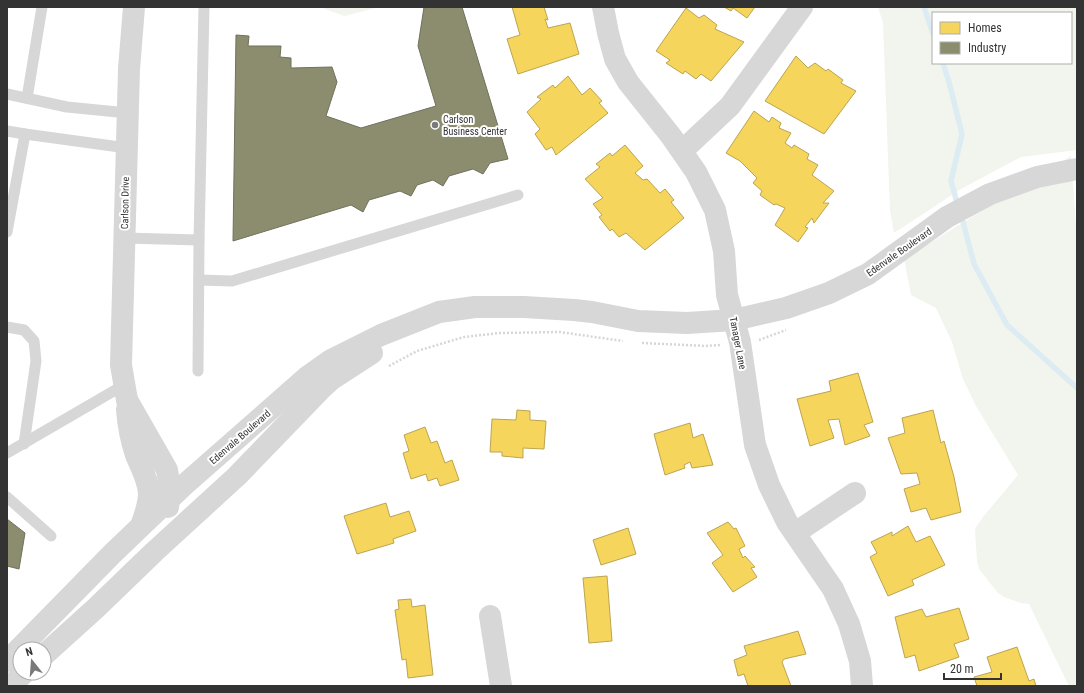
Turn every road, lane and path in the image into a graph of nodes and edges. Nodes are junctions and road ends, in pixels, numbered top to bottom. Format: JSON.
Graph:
{"nodes":[{"id":1,"x":42,"y":7,"type":"edge"},
{"id":2,"x":134,"y":7,"type":"edge"},
{"id":3,"x":204,"y":7,"type":"edge"},
{"id":4,"x":603,"y":7,"type":"edge"},
{"id":5,"x":802,"y":7,"type":"edge"},
{"id":6,"x":7,"y":94,"type":"edge"},
{"id":7,"x":27,"y":98,"type":"junction"},
{"id":8,"x":128,"y":113,"type":"junction"},
{"id":9,"x":7,"y":131,"type":"edge"},
{"id":10,"x":25,"y":134,"type":"junction"},
{"id":11,"x":127,"y":148,"type":"junction"},
{"id":12,"x":682,"y":151,"type":"junction"},
{"id":13,"x":1077,"y":169,"type":"edge"},
{"id":14,"x":518,"y":195,"type":"dead end"},
{"id":15,"x":7,"y":232,"type":"edge"},
{"id":16,"x":124,"y":238,"type":"junction"},
{"id":17,"x":199,"y":240,"type":"junction"},
{"id":18,"x":199,"y":280,"type":"junction"},
{"id":19,"x":524,"y":307,"type":"junction"},
{"id":20,"x":734,"y":320,"type":"junction"},
{"id":21,"x":7,"y":327,"type":"edge"},
{"id":22,"x":625,"y":341,"type":"dead end"},
{"id":23,"x":749,"y":342,"type":"junction"},
{"id":24,"x":640,"y":343,"type":"dead end"},
{"id":25,"x":385,"y":369,"type":"dead end"},
{"id":26,"x":198,"y":371,"type":"dead end"},
{"id":27,"x":125,"y":392,"type":"junction"},
{"id":28,"x":24,"y":444,"type":"junction"},
{"id":29,"x":7,"y":454,"type":"edge"},
{"id":30,"x":855,"y":493,"type":"dead end"},
{"id":31,"x":7,"y":497,"type":"edge"},
{"id":32,"x":169,"y":500,"type":"junction"},
{"id":33,"x":141,"y":526,"type":"junction"},
{"id":34,"x":795,"y":533,"type":"junction"},
{"id":35,"x":51,"y":536,"type":"dead end"},
{"id":36,"x":154,"y":552,"type":"junction"},
{"id":37,"x":490,"y":616,"type":"dead end"},
{"id":38,"x":52,"y":648,"type":"edge"},
{"id":39,"x":7,"y":661,"type":"edge"},
{"id":40,"x":501,"y":686,"type":"edge"},
{"id":41,"x":862,"y":686,"type":"edge"}],
"edges":[{"from":1,"to":7,"type":"lane"},
{"from":2,"to":8,"type":"street","name":"Carlson Drive"},
{"from":3,"to":17,"type":"lane"},
{"from":4,"to":12,"type":"street","name":"Tanager Lane"},
{"from":5,"to":12,"type":"street"},
{"from":6,"to":7,"type":"lane"},
{"from":7,"to":8,"type":"lane"},
{"from":8,"to":11,"type":"street","name":"Carlson Drive"},
{"from":9,"to":10,"type":"lane"},
{"from":10,"to":11,"type":"lane"},
{"from":10,"to":15,"type":"lane"},
{"from":11,"to":16,"type":"street","name":"Carlson Drive"},
{"from":12,"to":20,"type":"street","name":"Tanager Lane"},
{"from":13,"to":20,"type":"street","name":"Edenvale Boulevard"},
{"from":14,"to":18,"type":"lane"},
{"from":16,"to":17,"type":"lane"},
{"from":16,"to":27,"type":"street","name":"Carlson Drive"},
{"from":17,"to":18,"type":"lane"},
{"from":18,"to":26,"type":"lane"},
{"from":19,"to":20,"type":"street","name":"Edenvale Boulevard"},
{"from":19,"to":32,"type":"street","name":"Edenvale Boulevard"},
{"from":19,"to":36,"type":"street","name":"Edenvale Boulevard"},
{"from":20,"to":23,"type":"street","name":"Tanager Lane"},
{"from":21,"to":28,"type":"lane"},
{"from":22,"to":25,"type":"path"},
{"from":23,"to":24,"type":"path"},
{"from":23,"to":34,"type":"street","name":"Tanager Lane"},
{"from":27,"to":28,"type":"lane"},
{"from":27,"to":32,"type":"street"},
{"from":27,"to":33,"type":"street","name":"Carlson Drive"},
{"from":28,"to":29,"type":"lane"},
{"from":30,"to":34,"type":"street"},
{"from":31,"to":35,"type":"lane"},
{"from":32,"to":33,"type":"street","name":"Edenvale Boulevard"},
{"from":32,"to":36,"type":"street"},
{"from":33,"to":39,"type":"street","name":"Edenvale Boulevard"},
{"from":34,"to":41,"type":"street","name":"Tanager Lane"},
{"from":36,"to":38,"type":"street","name":"Edenvale Boulevard"},
{"from":37,"to":40,"type":"street"}]}
